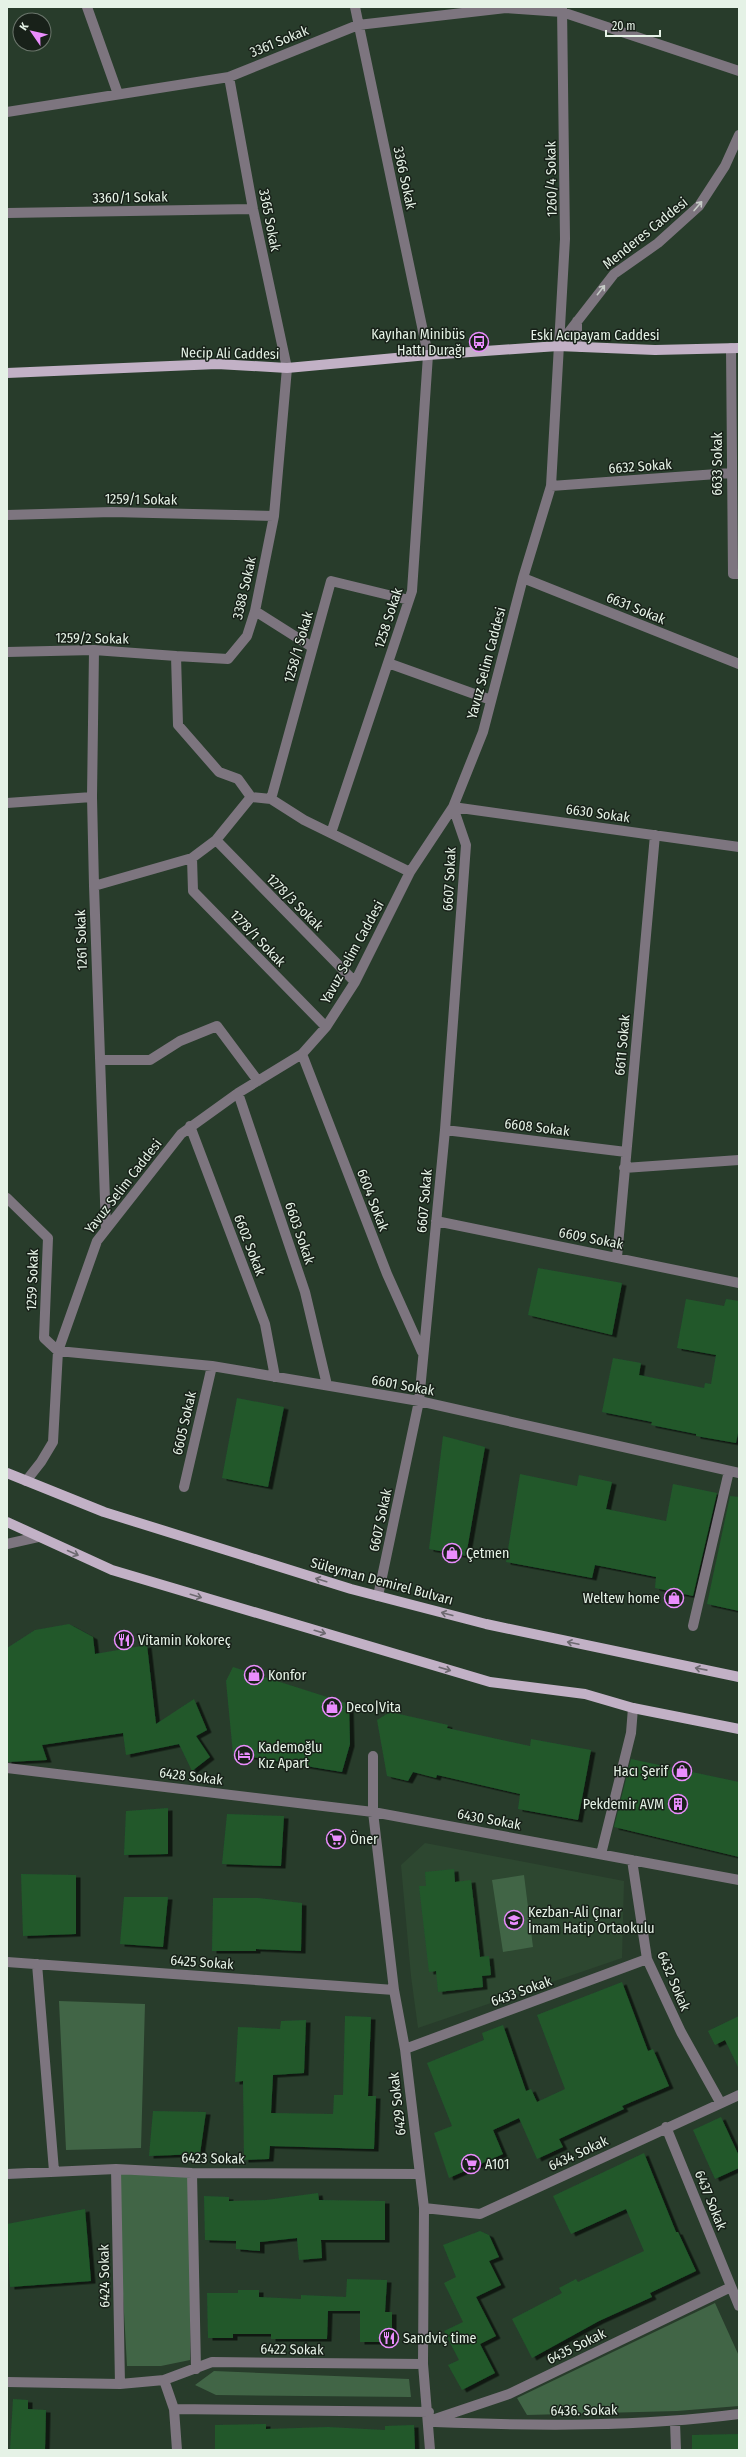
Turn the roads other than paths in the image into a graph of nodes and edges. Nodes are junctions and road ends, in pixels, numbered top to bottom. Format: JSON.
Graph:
{"nodes":[{"id":1,"x":87,"y":7,"type":"edge"},
{"id":2,"x":355,"y":7,"type":"edge"},
{"id":3,"x":562,"y":9,"type":"edge"},
{"id":4,"x":358,"y":25,"type":"junction"},
{"id":5,"x":739,"y":72,"type":"edge"},
{"id":6,"x":229,"y":77,"type":"junction"},
{"id":7,"x":118,"y":94,"type":"junction"},
{"id":8,"x":7,"y":112,"type":"edge"},
{"id":9,"x":739,"y":135,"type":"edge"},
{"id":10,"x":253,"y":209,"type":"junction"},
{"id":11,"x":7,"y":213,"type":"edge"},
{"id":12,"x":577,"y":321,"type":"junction"},
{"id":13,"x":558,"y":346,"type":"junction"},
{"id":14,"x":581,"y":347,"type":"junction"},
{"id":15,"x":735,"y":348,"type":"edge"},
{"id":16,"x":428,"y":355,"type":"junction"},
{"id":17,"x":286,"y":368,"type":"junction"},
{"id":18,"x":7,"y":373,"type":"edge"},
{"id":19,"x":731,"y":473,"type":"junction"},
{"id":20,"x":551,"y":486,"type":"junction"},
{"id":21,"x":7,"y":516,"type":"edge"},
{"id":22,"x":274,"y":516,"type":"junction"},
{"id":23,"x":739,"y":574,"type":"edge"},
{"id":24,"x":523,"y":578,"type":"junction"},
{"id":25,"x":409,"y":600,"type":"junction"},
{"id":26,"x":254,"y":611,"type":"junction"},
{"id":27,"x":312,"y":647,"type":"junction"},
{"id":28,"x":94,"y":650,"type":"junction"},
{"id":29,"x":7,"y":652,"type":"edge"},
{"id":30,"x":176,"y":656,"type":"junction"},
{"id":31,"x":388,"y":664,"type":"junction"},
{"id":32,"x":739,"y":664,"type":"edge"},
{"id":33,"x":491,"y":700,"type":"junction"},
{"id":34,"x":92,"y":797,"type":"junction"},
{"id":35,"x":251,"y":797,"type":"junction"},
{"id":36,"x":271,"y":798,"type":"junction"},
{"id":37,"x":7,"y":803,"type":"edge"},
{"id":38,"x":453,"y":807,"type":"junction"},
{"id":39,"x":331,"y":833,"type":"junction"},
{"id":40,"x":655,"y":835,"type":"junction"},
{"id":41,"x":216,"y":840,"type":"junction"},
{"id":42,"x":739,"y":847,"type":"edge"},
{"id":43,"x":192,"y":858,"type":"junction"},
{"id":44,"x":410,"y":872,"type":"junction"},
{"id":45,"x":94,"y":886,"type":"junction"},
{"id":46,"x":355,"y":982,"type":"junction"},
{"id":47,"x":326,"y":1027,"type":"junction"},
{"id":48,"x":302,"y":1054,"type":"junction"},
{"id":49,"x":100,"y":1060,"type":"junction"},
{"id":50,"x":258,"y":1081,"type":"junction"},
{"id":51,"x":238,"y":1093,"type":"junction"},
{"id":52,"x":190,"y":1126,"type":"junction"},
{"id":53,"x":445,"y":1130,"type":"junction"},
{"id":54,"x":626,"y":1152,"type":"junction"},
{"id":55,"x":739,"y":1160,"type":"edge"},
{"id":56,"x":624,"y":1168,"type":"junction"},
{"id":57,"x":7,"y":1198,"type":"edge"},
{"id":58,"x":436,"y":1221,"type":"junction"},
{"id":59,"x":106,"y":1229,"type":"junction"},
{"id":60,"x":617,"y":1257,"type":"junction"},
{"id":61,"x":739,"y":1283,"type":"edge"},
{"id":62,"x":58,"y":1352,"type":"junction"},
{"id":63,"x":422,"y":1354,"type":"junction"},
{"id":64,"x":212,"y":1366,"type":"junction"},
{"id":65,"x":275,"y":1377,"type":"junction"},
{"id":66,"x":327,"y":1385,"type":"junction"},
{"id":67,"x":419,"y":1401,"type":"junction"},
{"id":68,"x":734,"y":1472,"type":"edge"},
{"id":69,"x":7,"y":1473,"type":"edge"},
{"id":70,"x":26,"y":1481,"type":"junction"},
{"id":71,"x":184,"y":1487,"type":"dead end"},
{"id":72,"x":7,"y":1522,"type":"edge"},
{"id":73,"x":38,"y":1537,"type":"junction"},
{"id":74,"x":7,"y":1544,"type":"edge"},
{"id":75,"x":378,"y":1596,"type":"junction"},
{"id":76,"x":693,"y":1626,"type":"dead end"},
{"id":77,"x":739,"y":1677,"type":"edge"},
{"id":78,"x":633,"y":1708,"type":"junction"},
{"id":79,"x":739,"y":1729,"type":"edge"},
{"id":80,"x":373,"y":1756,"type":"dead end"},
{"id":81,"x":7,"y":1768,"type":"edge"},
{"id":82,"x":373,"y":1812,"type":"junction"},
{"id":83,"x":601,"y":1854,"type":"junction"},
{"id":84,"x":632,"y":1860,"type":"junction"},
{"id":85,"x":739,"y":1880,"type":"edge"},
{"id":86,"x":647,"y":1959,"type":"junction"},
{"id":87,"x":7,"y":1962,"type":"edge"},
{"id":88,"x":38,"y":1964,"type":"junction"},
{"id":89,"x":394,"y":1990,"type":"junction"},
{"id":90,"x":404,"y":2049,"type":"junction"},
{"id":91,"x":739,"y":2095,"type":"edge"},
{"id":92,"x":720,"y":2102,"type":"junction"},
{"id":93,"x":666,"y":2127,"type":"junction"},
{"id":94,"x":116,"y":2169,"type":"junction"},
{"id":95,"x":54,"y":2170,"type":"junction"},
{"id":96,"x":192,"y":2172,"type":"junction"},
{"id":97,"x":7,"y":2174,"type":"edge"},
{"id":98,"x":419,"y":2174,"type":"junction"},
{"id":99,"x":424,"y":2208,"type":"junction"},
{"id":100,"x":731,"y":2287,"type":"junction"},
{"id":101,"x":739,"y":2306,"type":"edge"},
{"id":102,"x":423,"y":2364,"type":"junction"},
{"id":103,"x":196,"y":2369,"type":"junction"},
{"id":104,"x":164,"y":2380,"type":"junction"},
{"id":105,"x":7,"y":2382,"type":"edge"},
{"id":106,"x":120,"y":2384,"type":"junction"},
{"id":107,"x":174,"y":2409,"type":"junction"},
{"id":108,"x":739,"y":2414,"type":"edge"},
{"id":109,"x":429,"y":2417,"type":"junction"},
{"id":110,"x":675,"y":2422,"type":"junction"},
{"id":111,"x":177,"y":2450,"type":"edge"},
{"id":112,"x":430,"y":2450,"type":"edge"},
{"id":113,"x":676,"y":2450,"type":"edge"}],
"edges":[{"from":1,"to":7,"type":"street"},
{"from":2,"to":4,"type":"street","name":"3366 Sokak"},
{"from":3,"to":4,"type":"street","name":"3361 Sokak"},
{"from":3,"to":5,"type":"street","name":"3361 Sokak"},
{"from":3,"to":13,"type":"street","name":"1260/4 Sokak"},
{"from":4,"to":6,"type":"street","name":"3361 Sokak"},
{"from":4,"to":16,"type":"street","name":"3366 Sokak"},
{"from":6,"to":7,"type":"street","name":"3361 Sokak"},
{"from":6,"to":10,"type":"street","name":"3365 Sokak"},
{"from":7,"to":8,"type":"street","name":"3361 Sokak"},
{"from":12,"to":9,"type":"street","name":"Menderes Caddesi","one_way":true},
{"from":10,"to":11,"type":"street","name":"3360/1 Sokak"},
{"from":10,"to":17,"type":"street","name":"3365 Sokak"},
{"from":12,"to":13,"type":"street","name":"Menderes Caddesi"},
{"from":12,"to":14,"type":"street"},
{"from":13,"to":14,"type":"main road","name":"Eski Acıpayam Caddesi"},
{"from":13,"to":16,"type":"main road","name":"Eski Acıpayam Caddesi"},
{"from":13,"to":20,"type":"street","name":"Yavuz Selim Caddesi"},
{"from":14,"to":15,"type":"main road","name":"Eski Acıpayam Caddesi"},
{"from":15,"to":19,"type":"street","name":"6633 Sokak"},
{"from":16,"to":17,"type":"main road","name":"Necip Ali Caddesi"},
{"from":16,"to":25,"type":"street","name":"1258 Sokak"},
{"from":17,"to":18,"type":"main road","name":"Necip Ali Caddesi"},
{"from":17,"to":22,"type":"street","name":"3388 Sokak"},
{"from":19,"to":20,"type":"street","name":"6632 Sokak"},
{"from":19,"to":23,"type":"street","name":"6633 Sokak"},
{"from":20,"to":24,"type":"street","name":"Yavuz Selim Caddesi"},
{"from":21,"to":22,"type":"street","name":"1259/1 Sokak"},
{"from":22,"to":26,"type":"street","name":"3388 Sokak"},
{"from":24,"to":32,"type":"street","name":"6631 Sokak"},
{"from":24,"to":33,"type":"street","name":"Yavuz Selim Caddesi"},
{"from":25,"to":27,"type":"street","name":"1258/1 Sokak"},
{"from":25,"to":31,"type":"street","name":"1258 Sokak"},
{"from":26,"to":27,"type":"street"},
{"from":26,"to":30,"type":"street","name":"3388 Sokak"},
{"from":27,"to":36,"type":"street","name":"1258/1 Sokak"},
{"from":28,"to":29,"type":"street","name":"1259/2 Sokak"},
{"from":28,"to":30,"type":"street","name":"1259/2 Sokak"},
{"from":28,"to":34,"type":"street","name":"1261 Sokak"},
{"from":30,"to":35,"type":"street"},
{"from":31,"to":33,"type":"street"},
{"from":31,"to":39,"type":"street","name":"1258 Sokak"},
{"from":33,"to":38,"type":"street","name":"Yavuz Selim Caddesi"},
{"from":34,"to":37,"type":"street"},
{"from":34,"to":45,"type":"street","name":"1261 Sokak"},
{"from":35,"to":36,"type":"street"},
{"from":35,"to":41,"type":"street"},
{"from":36,"to":39,"type":"street"},
{"from":38,"to":40,"type":"street","name":"6630 Sokak"},
{"from":38,"to":44,"type":"street","name":"Yavuz Selim Caddesi"},
{"from":38,"to":53,"type":"street","name":"6607 Sokak"},
{"from":39,"to":44,"type":"street"},
{"from":40,"to":42,"type":"street","name":"6630 Sokak"},
{"from":40,"to":54,"type":"street","name":"6611 Sokak"},
{"from":41,"to":43,"type":"street"},
{"from":41,"to":46,"type":"street","name":"1278/3 Sokak"},
{"from":43,"to":45,"type":"street"},
{"from":43,"to":47,"type":"street","name":"1278/1 Sokak"},
{"from":44,"to":46,"type":"street","name":"Yavuz Selim Caddesi"},
{"from":45,"to":49,"type":"street","name":"1261 Sokak"},
{"from":46,"to":47,"type":"street","name":"Yavuz Selim Caddesi"},
{"from":47,"to":48,"type":"street","name":"Yavuz Selim Caddesi"},
{"from":48,"to":50,"type":"street","name":"Yavuz Selim Caddesi"},
{"from":48,"to":63,"type":"street","name":"6604 Sokak"},
{"from":49,"to":50,"type":"street"},
{"from":49,"to":59,"type":"street","name":"1261 Sokak"},
{"from":50,"to":51,"type":"street","name":"Yavuz Selim Caddesi"},
{"from":51,"to":52,"type":"street","name":"Yavuz Selim Caddesi"},
{"from":51,"to":66,"type":"street","name":"6603 Sokak"},
{"from":52,"to":59,"type":"street","name":"Yavuz Selim Caddesi"},
{"from":52,"to":65,"type":"street","name":"6602 Sokak"},
{"from":53,"to":54,"type":"street","name":"6608 Sokak"},
{"from":53,"to":58,"type":"street","name":"6607 Sokak"},
{"from":54,"to":56,"type":"street","name":"6611 Sokak"},
{"from":55,"to":56,"type":"street"},
{"from":56,"to":60,"type":"street","name":"6611 Sokak"},
{"from":57,"to":62,"type":"street","name":"1259 Sokak"},
{"from":58,"to":60,"type":"street","name":"6609 Sokak"},
{"from":58,"to":63,"type":"street","name":"6607 Sokak"},
{"from":59,"to":62,"type":"street","name":"Yavuz Selim Caddesi"},
{"from":60,"to":61,"type":"street","name":"6609 Sokak"},
{"from":62,"to":64,"type":"street","name":"6601 Sokak"},
{"from":62,"to":70,"type":"street","name":"Yavuz Selim Caddesi"},
{"from":63,"to":67,"type":"street","name":"6607 Sokak"},
{"from":64,"to":65,"type":"street","name":"6601 Sokak"},
{"from":64,"to":71,"type":"street","name":"6605 Sokak"},
{"from":65,"to":66,"type":"street","name":"6601 Sokak"},
{"from":66,"to":67,"type":"street","name":"6601 Sokak"},
{"from":67,"to":68,"type":"street","name":"6601 Sokak"},
{"from":67,"to":75,"type":"street","name":"6607 Sokak"},
{"from":68,"to":76,"type":"street"},
{"from":69,"to":70,"type":"main road","name":"Süleyman Demirel Bulvarı"},
{"from":75,"to":70,"type":"main road","name":"Süleyman Demirel Bulvarı","one_way":true},
{"from":72,"to":73,"type":"main road"},
{"from":73,"to":74,"type":"street"},
{"from":73,"to":78,"type":"main road","one_way":true},
{"from":77,"to":75,"type":"main road","name":"Süleyman Demirel Bulvarı","one_way":true},
{"from":78,"to":79,"type":"main road"},
{"from":78,"to":83,"type":"street"},
{"from":80,"to":82,"type":"street","name":"6429 Sokak"},
{"from":81,"to":82,"type":"street","name":"6428 Sokak"},
{"from":82,"to":83,"type":"street","name":"6430 Sokak"},
{"from":82,"to":89,"type":"street","name":"6429 Sokak"},
{"from":83,"to":84,"type":"street","name":"6430 Sokak"},
{"from":84,"to":85,"type":"street","name":"6430 Sokak"},
{"from":84,"to":86,"type":"street","name":"6432 Sokak"},
{"from":86,"to":90,"type":"street","name":"6433 Sokak"},
{"from":86,"to":92,"type":"street","name":"6432 Sokak"},
{"from":87,"to":88,"type":"street","name":"6425 Sokak"},
{"from":88,"to":89,"type":"street","name":"6425 Sokak"},
{"from":88,"to":95,"type":"street"},
{"from":89,"to":90,"type":"street","name":"6429 Sokak"},
{"from":90,"to":98,"type":"street","name":"6429 Sokak"},
{"from":91,"to":92,"type":"street","name":"6434 Sokak"},
{"from":92,"to":93,"type":"street","name":"6434 Sokak"},
{"from":93,"to":99,"type":"street","name":"6434 Sokak"},
{"from":93,"to":100,"type":"street","name":"6437 Sokak"},
{"from":94,"to":95,"type":"street","name":"6423 Sokak"},
{"from":94,"to":96,"type":"street","name":"6423 Sokak"},
{"from":94,"to":106,"type":"street","name":"6424 Sokak"},
{"from":95,"to":97,"type":"street","name":"6423 Sokak"},
{"from":96,"to":98,"type":"street","name":"6423 Sokak"},
{"from":96,"to":103,"type":"street"},
{"from":98,"to":99,"type":"street","name":"6429 Sokak"},
{"from":99,"to":102,"type":"street","name":"6429 Sokak"},
{"from":100,"to":101,"type":"street","name":"6437 Sokak"},
{"from":100,"to":109,"type":"street","name":"6435 Sokak"},
{"from":102,"to":103,"type":"street","name":"6422 Sokak"},
{"from":102,"to":109,"type":"street","name":"6429 Sokak"},
{"from":103,"to":104,"type":"street","name":"6422 Sokak"},
{"from":104,"to":106,"type":"street","name":"6422 Sokak"},
{"from":104,"to":107,"type":"street"},
{"from":105,"to":106,"type":"street","name":"6422 Sokak"},
{"from":107,"to":109,"type":"street"},
{"from":107,"to":111,"type":"street"},
{"from":108,"to":110,"type":"street","name":"6436. Sokak"},
{"from":109,"to":110,"type":"street","name":"6436. Sokak"},
{"from":109,"to":112,"type":"street","name":"6429 Sokak"},
{"from":110,"to":113,"type":"street"}]}
